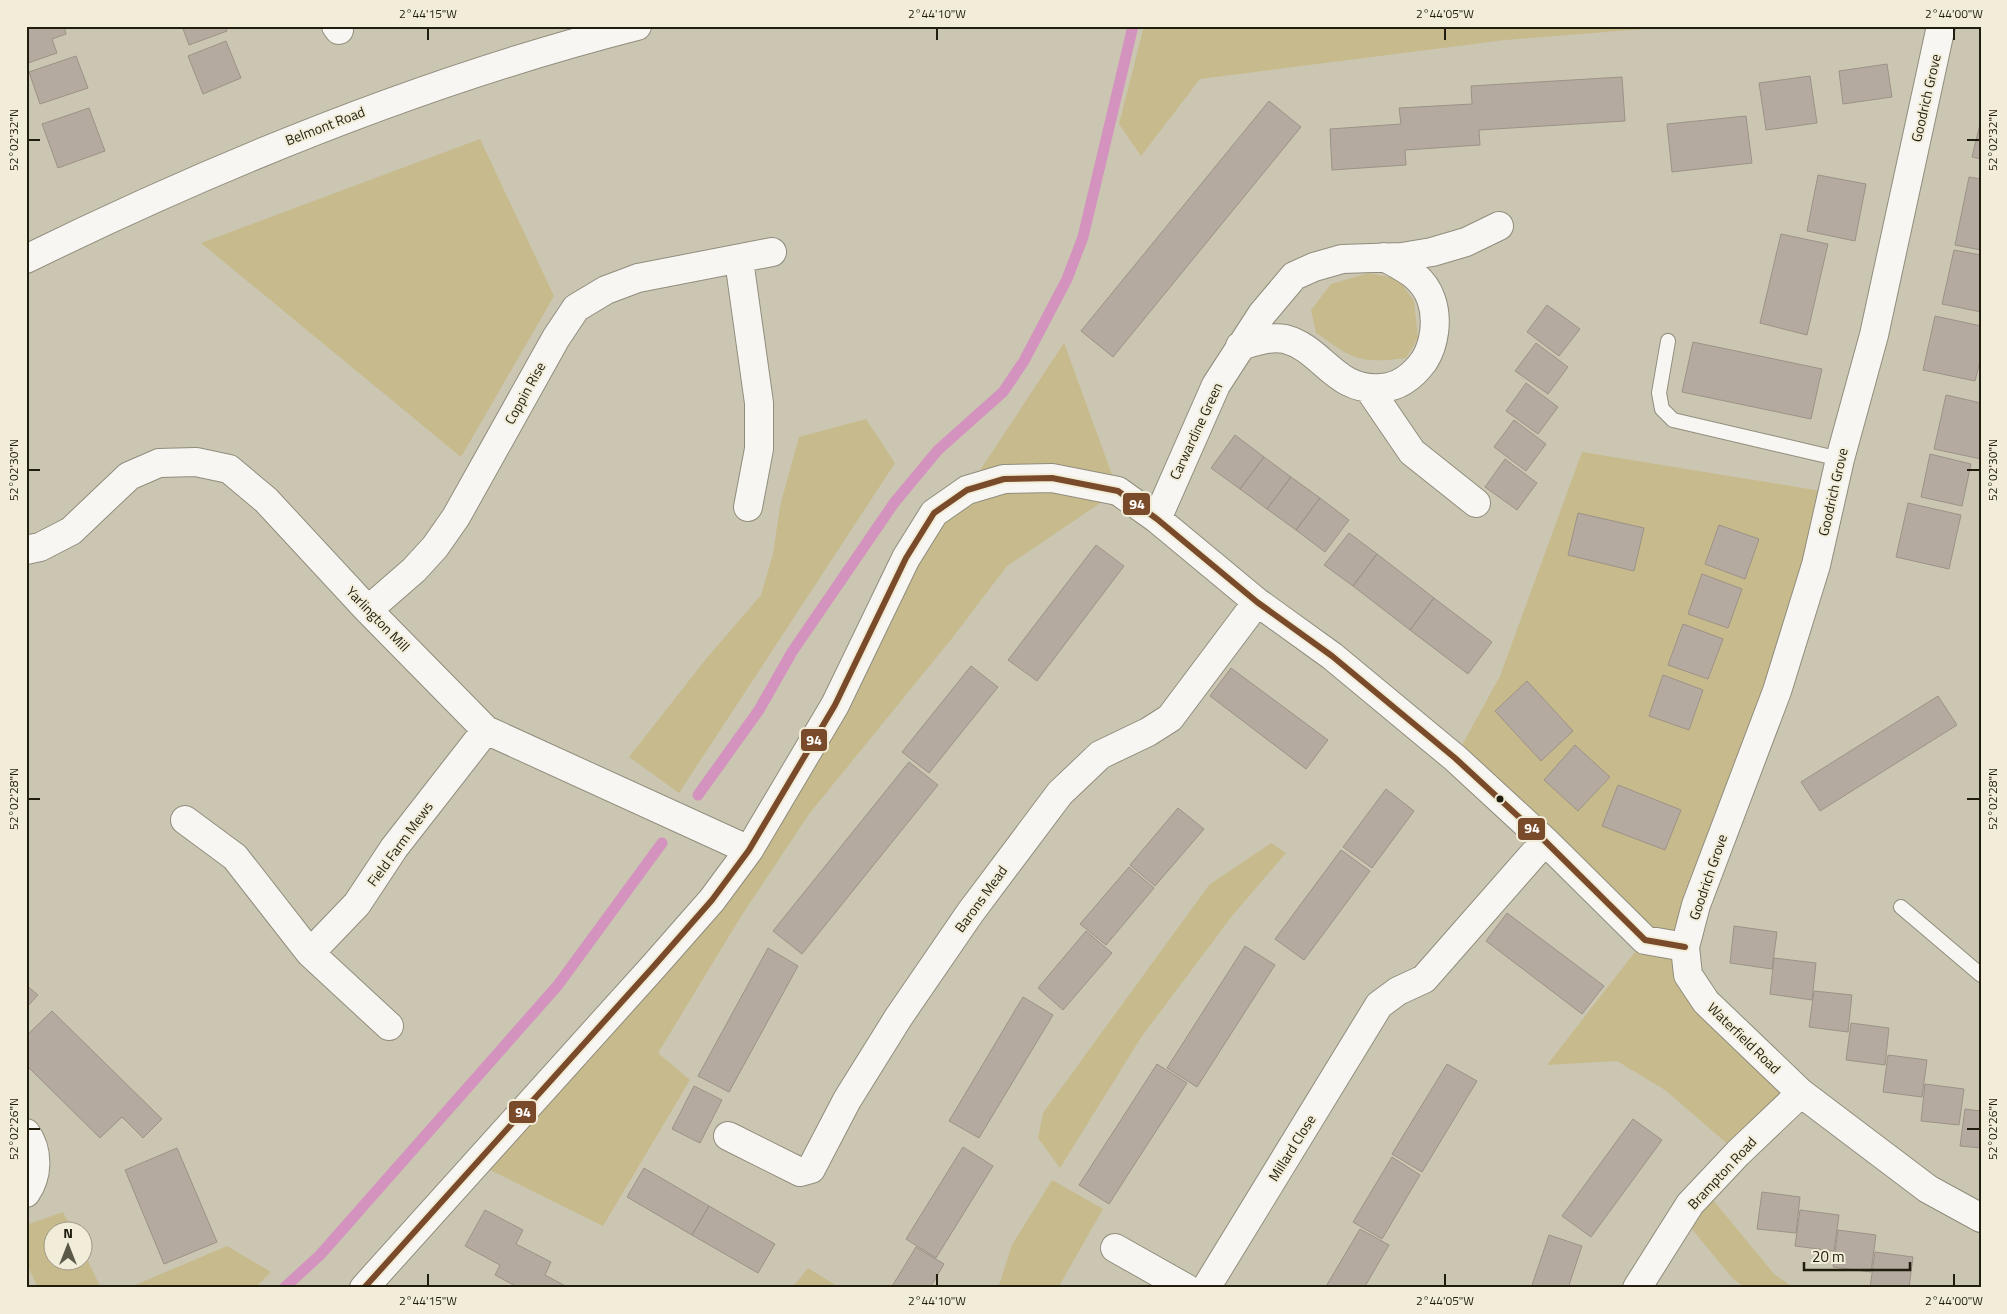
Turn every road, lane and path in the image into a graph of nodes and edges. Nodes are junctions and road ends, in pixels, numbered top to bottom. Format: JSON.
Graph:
{"nodes":[{"id":1,"x":637,"y":26,"type":"edge"},
{"id":2,"x":1941,"y":26,"type":"edge"},
{"id":3,"x":1499,"y":226,"type":"dead end"},
{"id":4,"x":772,"y":252,"type":"dead end"},
{"id":5,"x":1384,"y":257,"type":"junction"},
{"id":6,"x":26,"y":259,"type":"edge"},
{"id":7,"x":739,"y":260,"type":"junction"},
{"id":8,"x":1668,"y":340,"type":"dead end"},
{"id":9,"x":1240,"y":346,"type":"junction"},
{"id":10,"x":1369,"y":389,"type":"junction"},
{"id":11,"x":1840,"y":459,"type":"junction"},
{"id":12,"x":1476,"y":503,"type":"dead end"},
{"id":13,"x":748,"y":507,"type":"dead end"},
{"id":14,"x":1157,"y":519,"type":"junction"},
{"id":15,"x":26,"y":550,"type":"edge"},
{"id":16,"x":1257,"y":602,"type":"junction"},
{"id":17,"x":368,"y":610,"type":"junction"},
{"id":18,"x":486,"y":730,"type":"junction"},
{"id":19,"x":185,"y":820,"type":"dead end"},
{"id":20,"x":1545,"y":841,"type":"junction"},
{"id":21,"x":749,"y":850,"type":"junction"},
{"id":22,"x":1901,"y":908,"type":"dead end"},
{"id":23,"x":1685,"y":947,"type":"junction"},
{"id":24,"x":310,"y":953,"type":"junction"},
{"id":25,"x":1981,"y":975,"type":"edge"},
{"id":26,"x":389,"y":1026,"type":"dead end"},
{"id":27,"x":1801,"y":1093,"type":"junction"},
{"id":28,"x":26,"y":1133,"type":"edge"},
{"id":29,"x":728,"y":1136,"type":"dead end"},
{"id":30,"x":26,"y":1194,"type":"edge"},
{"id":31,"x":1981,"y":1218,"type":"edge"},
{"id":32,"x":1115,"y":1248,"type":"dead end"},
{"id":33,"x":378,"y":1283,"type":"edge"},
{"id":34,"x":1186,"y":1288,"type":"edge"},
{"id":35,"x":1206,"y":1288,"type":"edge"},
{"id":36,"x":1637,"y":1288,"type":"edge"}],
"edges":[{"from":1,"to":6,"type":"main road","name":"Belmont Road"},
{"from":2,"to":11,"type":"main road","name":"Goodrich Grove"},
{"from":3,"to":5,"type":"main road","name":"Carwardine Green"},
{"from":4,"to":7,"type":"main road","name":"Coppin Rise"},
{"from":5,"to":9,"type":"main road","name":"Carwardine Green"},
{"from":5,"to":10,"type":"main road"},
{"from":7,"to":13,"type":"main road"},
{"from":7,"to":17,"type":"main road","name":"Coppin Rise"},
{"from":8,"to":11,"type":"lane"},
{"from":9,"to":10,"type":"main road"},
{"from":9,"to":14,"type":"main road","name":"Carwardine Green"},
{"from":10,"to":12,"type":"main road"},
{"from":11,"to":23,"type":"main road","name":"Goodrich Grove"},
{"from":14,"to":16,"type":"main road"},
{"from":14,"to":21,"type":"main road"},
{"from":15,"to":17,"type":"main road","name":"Yarlington Mill"},
{"from":16,"to":20,"type":"main road"},
{"from":16,"to":29,"type":"main road","name":"Barons Mead"},
{"from":17,"to":18,"type":"main road","name":"Yarlington Mill"},
{"from":18,"to":21,"type":"main road","name":"Yarlington Mill"},
{"from":18,"to":24,"type":"main road","name":"Field Farm Mews"},
{"from":19,"to":24,"type":"main road"},
{"from":20,"to":23,"type":"main road"},
{"from":20,"to":35,"type":"main road","name":"Millard Close"},
{"from":21,"to":33,"type":"main road"},
{"from":22,"to":25,"type":"lane"},
{"from":23,"to":27,"type":"main road","name":"Waterfield Road"},
{"from":24,"to":26,"type":"main road"},
{"from":27,"to":31,"type":"main road","name":"Waterfield Road"},
{"from":27,"to":36,"type":"main road","name":"Brampton Road"},
{"from":28,"to":30,"type":"main road"},
{"from":32,"to":34,"type":"main road"}]}
